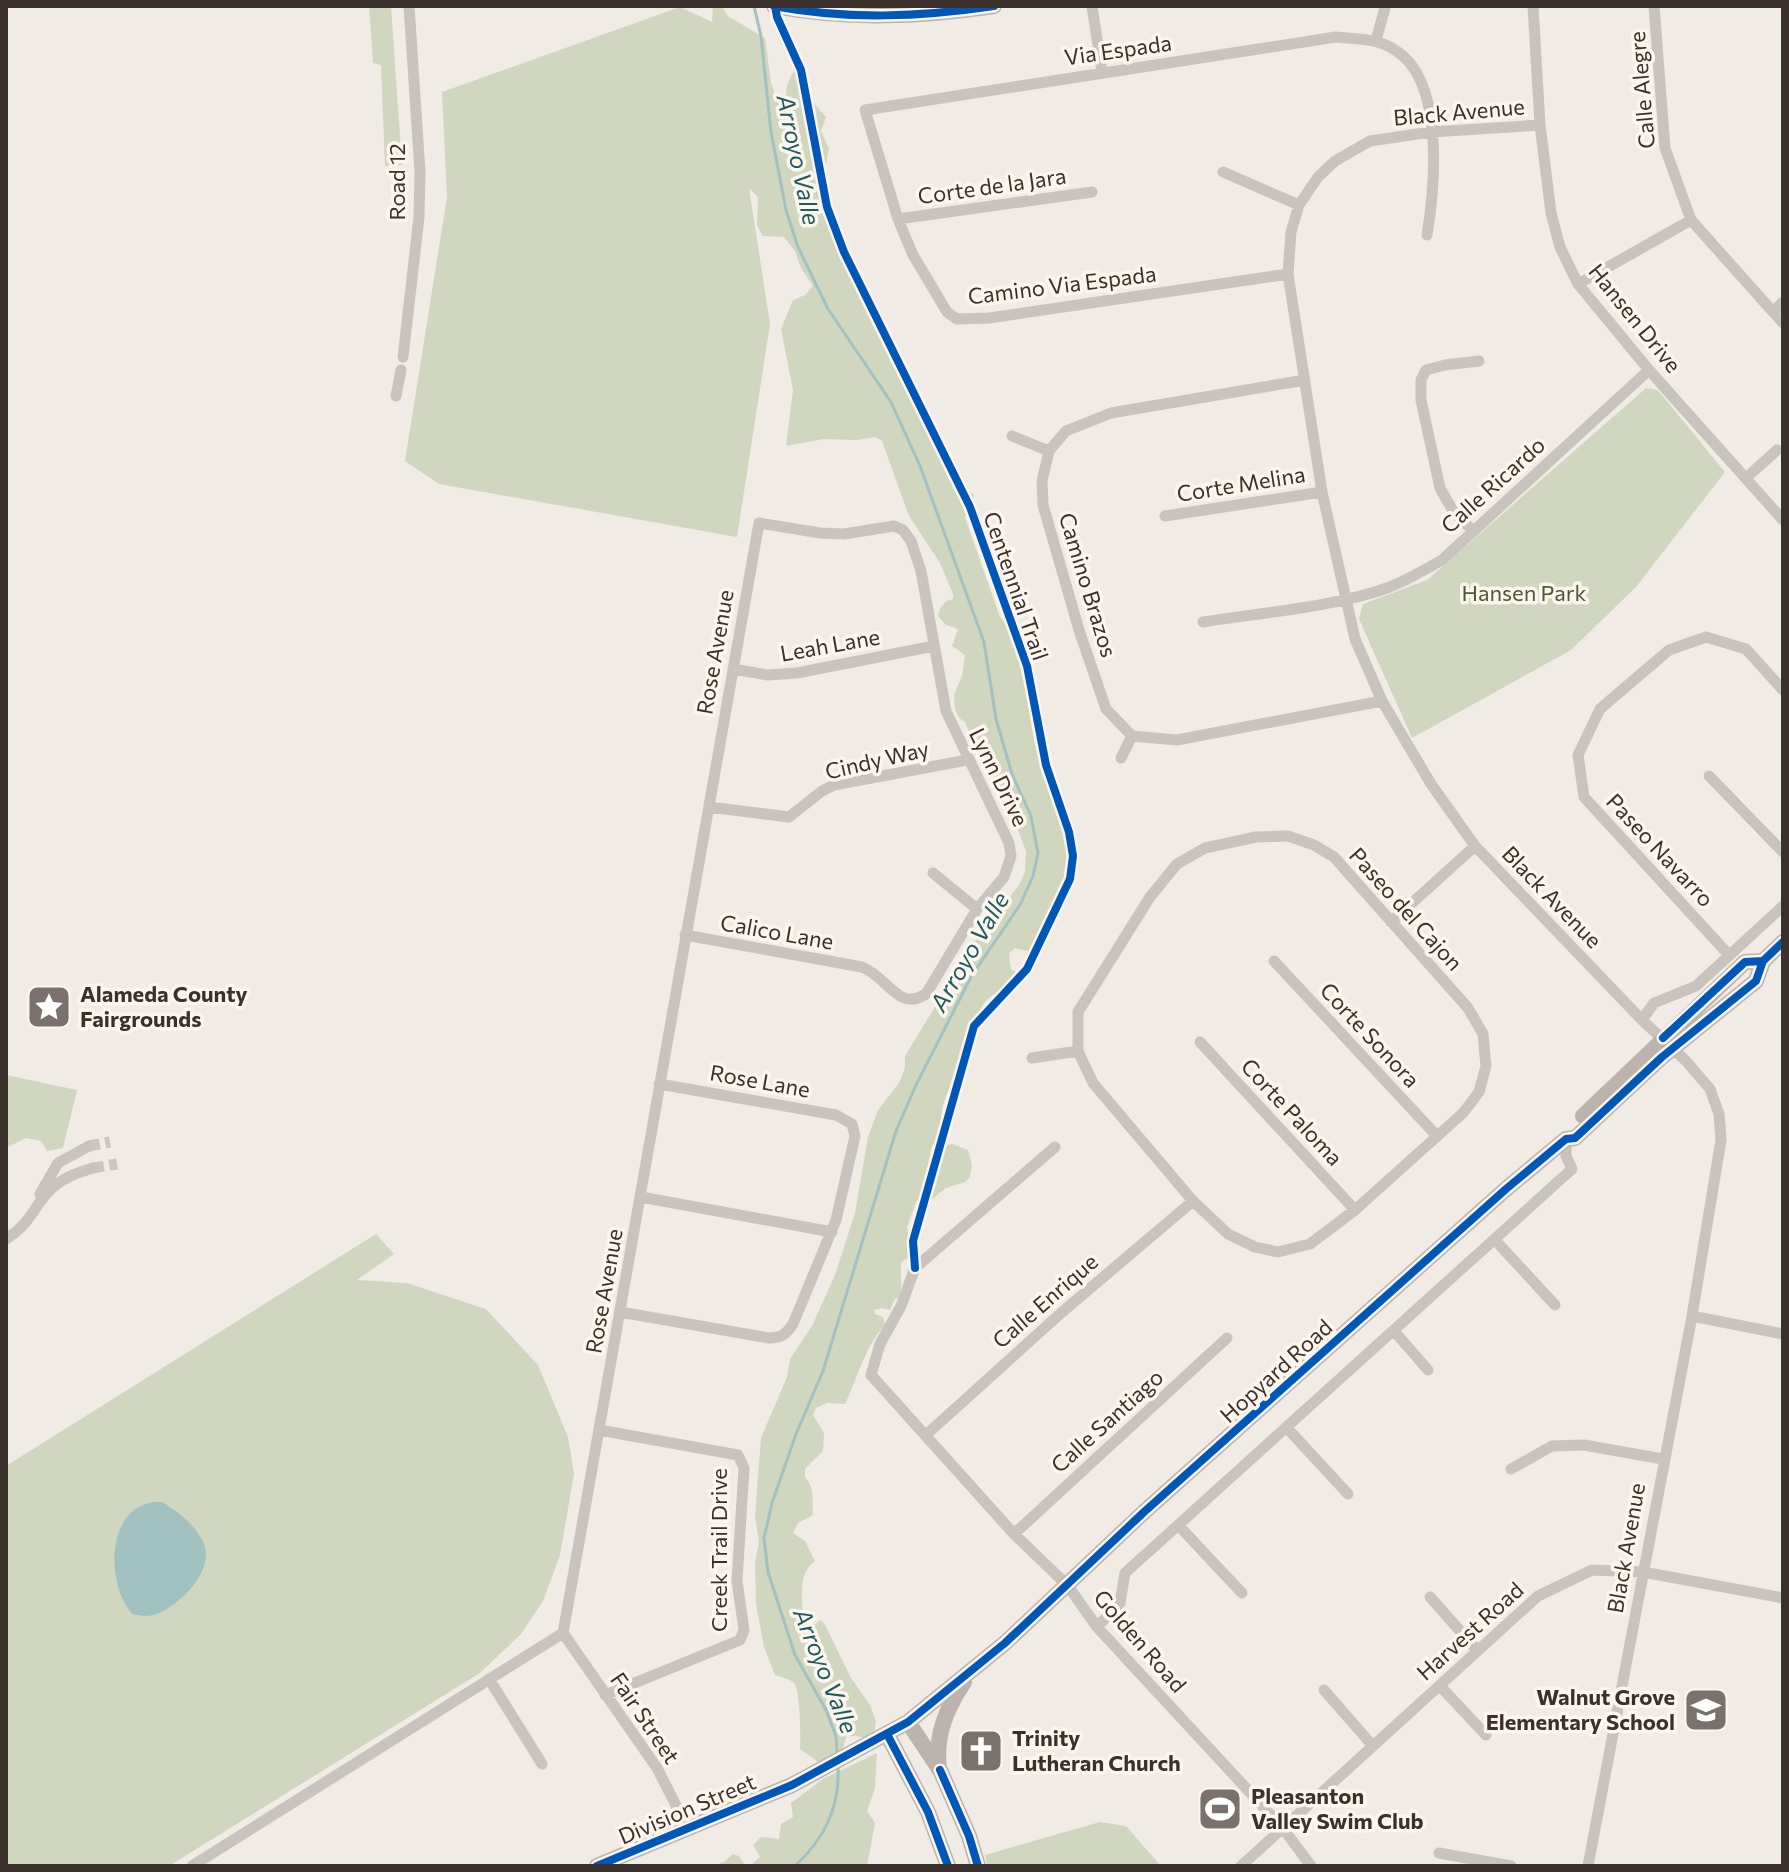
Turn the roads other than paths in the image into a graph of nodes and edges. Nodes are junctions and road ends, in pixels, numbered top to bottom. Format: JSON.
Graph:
{"nodes":[{"id":1,"x":409,"y":6,"type":"edge"},
{"id":2,"x":994,"y":6,"type":"edge"},
{"id":3,"x":1092,"y":6,"type":"edge"},
{"id":4,"x":1533,"y":6,"type":"edge"},
{"id":5,"x":1654,"y":6,"type":"edge"},
{"id":6,"x":778,"y":7,"type":"edge"},
{"id":7,"x":1385,"y":8,"type":"dead end"},
{"id":8,"x":1376,"y":40,"type":"junction"},
{"id":9,"x":1102,"y":72,"type":"junction"},
{"id":10,"x":1540,"y":125,"type":"junction"},
{"id":11,"x":1431,"y":132,"type":"junction"},
{"id":12,"x":1223,"y":172,"type":"dead end"},
{"id":13,"x":1092,"y":192,"type":"dead end"},
{"id":14,"x":1299,"y":205,"type":"junction"},
{"id":15,"x":898,"y":219,"type":"junction"},
{"id":16,"x":1691,"y":220,"type":"junction"},
{"id":17,"x":1427,"y":235,"type":"dead end"},
{"id":18,"x":1288,"y":274,"type":"junction"},
{"id":19,"x":1578,"y":284,"type":"junction"},
{"id":20,"x":1783,"y":302,"type":"edge"},
{"id":21,"x":1773,"y":312,"type":"junction"},
{"id":22,"x":1783,"y":323,"type":"edge"},
{"id":23,"x":1479,"y":361,"type":"dead end"},
{"id":24,"x":1649,"y":370,"type":"junction"},
{"id":25,"x":1305,"y":380,"type":"junction"},
{"id":26,"x":396,"y":396,"type":"dead end"},
{"id":27,"x":1012,"y":436,"type":"dead end"},
{"id":28,"x":1777,"y":450,"type":"dead end"},
{"id":29,"x":1049,"y":451,"type":"junction"},
{"id":30,"x":1746,"y":478,"type":"junction"},
{"id":31,"x":1322,"y":492,"type":"junction"},
{"id":32,"x":1165,"y":516,"type":"dead end"},
{"id":33,"x":1783,"y":520,"type":"edge"},
{"id":34,"x":903,"y":530,"type":"joint"},
{"id":35,"x":1473,"y":531,"type":"junction"},
{"id":36,"x":1345,"y":599,"type":"junction"},
{"id":37,"x":1203,"y":622,"type":"dead end"},
{"id":38,"x":934,"y":646,"type":"junction"},
{"id":39,"x":733,"y":669,"type":"junction"},
{"id":40,"x":1783,"y":690,"type":"edge"},
{"id":41,"x":1382,"y":701,"type":"junction"},
{"id":42,"x":1132,"y":736,"type":"junction"},
{"id":43,"x":1121,"y":758,"type":"dead end"},
{"id":44,"x":967,"y":760,"type":"junction"},
{"id":45,"x":1709,"y":776,"type":"dead end"},
{"id":46,"x":709,"y":807,"type":"junction"},
{"id":47,"x":1475,"y":846,"type":"junction"},
{"id":48,"x":1783,"y":852,"type":"edge"},
{"id":49,"x":933,"y":873,"type":"dead end"},
{"id":50,"x":1783,"y":906,"type":"edge"},
{"id":51,"x":977,"y":909,"type":"junction"},
{"id":52,"x":1391,"y":922,"type":"junction"},
{"id":53,"x":685,"y":935,"type":"junction"},
{"id":54,"x":1783,"y":942,"type":"edge"},
{"id":55,"x":1729,"y":955,"type":"junction"},
{"id":56,"x":1274,"y":961,"type":"dead end"},
{"id":57,"x":862,"y":967,"type":"joint"},
{"id":58,"x":1642,"y":1020,"type":"junction"},
{"id":59,"x":1200,"y":1042,"type":"dead end"},
{"id":60,"x":1668,"y":1043,"type":"junction"},
{"id":61,"x":1078,"y":1051,"type":"junction"},
{"id":62,"x":1032,"y":1058,"type":"dead end"},
{"id":63,"x":659,"y":1084,"type":"junction"},
{"id":64,"x":1436,"y":1135,"type":"junction"},
{"id":65,"x":1566,"y":1139,"type":"junction"},
{"id":66,"x":89,"y":1146,"type":"tunnel mouth"},
{"id":67,"x":1055,"y":1147,"type":"dead end"},
{"id":68,"x":93,"y":1168,"type":"tunnel mouth"},
{"id":69,"x":641,"y":1197,"type":"junction"},
{"id":70,"x":1193,"y":1201,"type":"junction"},
{"id":71,"x":1355,"y":1210,"type":"junction"},
{"id":72,"x":32,"y":1217,"type":"junction"},
{"id":73,"x":832,"y":1232,"type":"junction"},
{"id":74,"x":6,"y":1239,"type":"edge"},
{"id":75,"x":1495,"y":1240,"type":"junction"},
{"id":76,"x":1555,"y":1305,"type":"dead end"},
{"id":77,"x":620,"y":1312,"type":"junction"},
{"id":78,"x":1692,"y":1316,"type":"junction"},
{"id":79,"x":1394,"y":1331,"type":"junction"},
{"id":80,"x":1783,"y":1334,"type":"edge"},
{"id":81,"x":1227,"y":1338,"type":"dead end"},
{"id":82,"x":1428,"y":1370,"type":"dead end"},
{"id":83,"x":1287,"y":1428,"type":"junction"},
{"id":84,"x":599,"y":1430,"type":"junction"},
{"id":85,"x":927,"y":1434,"type":"junction"},
{"id":86,"x":1663,"y":1459,"type":"junction"},
{"id":87,"x":1511,"y":1469,"type":"dead end"},
{"id":88,"x":1348,"y":1494,"type":"dead end"},
{"id":89,"x":1178,"y":1525,"type":"junction"},
{"id":90,"x":1014,"y":1534,"type":"junction"},
{"id":91,"x":1643,"y":1572,"type":"junction"},
{"id":92,"x":1068,"y":1586,"type":"junction"},
{"id":93,"x":1242,"y":1593,"type":"dead end"},
{"id":94,"x":1430,"y":1597,"type":"dead end"},
{"id":95,"x":1783,"y":1598,"type":"edge"},
{"id":96,"x":1097,"y":1627,"type":"junction"},
{"id":97,"x":563,"y":1633,"type":"junction"},
{"id":98,"x":1477,"y":1650,"type":"junction"},
{"id":99,"x":971,"y":1672,"type":"junction"},
{"id":100,"x":489,"y":1679,"type":"junction"},
{"id":101,"x":1440,"y":1686,"type":"junction"},
{"id":102,"x":1324,"y":1690,"type":"dead end"},
{"id":103,"x":605,"y":1695,"type":"junction"},
{"id":104,"x":908,"y":1722,"type":"junction"},
{"id":105,"x":887,"y":1734,"type":"junction"},
{"id":106,"x":1486,"y":1735,"type":"dead end"},
{"id":107,"x":1372,"y":1745,"type":"junction"},
{"id":108,"x":542,"y":1764,"type":"dead end"},
{"id":109,"x":940,"y":1770,"type":"junction"},
{"id":110,"x":792,"y":1785,"type":"joint"},
{"id":111,"x":1282,"y":1827,"type":"junction"},
{"id":112,"x":688,"y":1829,"type":"junction"},
{"id":113,"x":1439,"y":1853,"type":"dead end"},
{"id":114,"x":192,"y":1866,"type":"edge"},
{"id":115,"x":597,"y":1866,"type":"edge"},
{"id":116,"x":948,"y":1866,"type":"edge"},
{"id":117,"x":978,"y":1866,"type":"edge"},
{"id":118,"x":1241,"y":1866,"type":"edge"},
{"id":119,"x":1311,"y":1866,"type":"edge"},
{"id":120,"x":1511,"y":1866,"type":"edge"},
{"id":121,"x":1588,"y":1866,"type":"edge"}],
"edges":[{"from":1,"to":26,"type":"street","name":"Road 12"},
{"from":2,"to":6,"type":"main road"},
{"from":3,"to":9,"type":"street"},
{"from":4,"to":10,"type":"street","name":"Hansen Drive"},
{"from":5,"to":16,"type":"street","name":"Calle Alegre"},
{"from":7,"to":8,"type":"street"},
{"from":8,"to":9,"type":"street","name":"Via Espada"},
{"from":8,"to":11,"type":"street","name":"Via Espada"},
{"from":9,"to":15,"type":"street","name":"Via Espada"},
{"from":10,"to":11,"type":"street","name":"Black Avenue"},
{"from":10,"to":19,"type":"street","name":"Hansen Drive"},
{"from":11,"to":14,"type":"street","name":"Black Avenue"},
{"from":11,"to":17,"type":"street","name":"Via Espada"},
{"from":12,"to":14,"type":"street"},
{"from":13,"to":15,"type":"street","name":"Corte de la Jara"},
{"from":14,"to":18,"type":"street","name":"Black Avenue"},
{"from":15,"to":18,"type":"street","name":"Camino Via Espada"},
{"from":16,"to":19,"type":"street"},
{"from":16,"to":21,"type":"street","name":"Calle Alegre"},
{"from":18,"to":25,"type":"street","name":"Black Avenue"},
{"from":19,"to":24,"type":"street","name":"Hansen Drive"},
{"from":20,"to":21,"type":"street"},
{"from":21,"to":22,"type":"street","name":"Calle Alegre"},
{"from":23,"to":35,"type":"street"},
{"from":24,"to":30,"type":"street","name":"Hansen Drive"},
{"from":24,"to":35,"type":"street","name":"Calle Ricardo"},
{"from":25,"to":29,"type":"street"},
{"from":25,"to":31,"type":"street","name":"Black Avenue"},
{"from":27,"to":29,"type":"street"},
{"from":28,"to":30,"type":"street"},
{"from":29,"to":42,"type":"street","name":"Camino Brazos"},
{"from":30,"to":33,"type":"street","name":"Hansen Drive"},
{"from":31,"to":32,"type":"street","name":"Corte Melina"},
{"from":31,"to":36,"type":"street","name":"Black Avenue"},
{"from":34,"to":38,"type":"street","name":"Lynn Drive"},
{"from":34,"to":39,"type":"street","name":"Rose Avenue"},
{"from":35,"to":36,"type":"street","name":"Calle Ricardo"},
{"from":36,"to":37,"type":"street","name":"Calle Ricardo"},
{"from":36,"to":41,"type":"street","name":"Black Avenue"},
{"from":38,"to":39,"type":"street","name":"Leah Lane"},
{"from":38,"to":44,"type":"street","name":"Lynn Drive"},
{"from":39,"to":46,"type":"street","name":"Rose Avenue"},
{"from":40,"to":55,"type":"street","name":"Paseo Navarro"},
{"from":41,"to":42,"type":"street"},
{"from":41,"to":47,"type":"street","name":"Black Avenue"},
{"from":42,"to":43,"type":"street"},
{"from":44,"to":46,"type":"street","name":"Cindy Way"},
{"from":44,"to":51,"type":"street","name":"Lynn Drive"},
{"from":45,"to":48,"type":"street"},
{"from":46,"to":53,"type":"street","name":"Rose Avenue"},
{"from":47,"to":52,"type":"street"},
{"from":47,"to":58,"type":"street","name":"Black Avenue"},
{"from":49,"to":51,"type":"street"},
{"from":50,"to":55,"type":"street"},
{"from":51,"to":57,"type":"street","name":"Lynn Drive"},
{"from":52,"to":61,"type":"street","name":"Paseo del Cajon"},
{"from":52,"to":64,"type":"street","name":"Paseo del Cajon"},
{"from":53,"to":57,"type":"street","name":"Calico Lane"},
{"from":53,"to":63,"type":"street","name":"Rose Avenue"},
{"from":54,"to":60,"type":"main road","name":"Hopyard Road"},
{"from":55,"to":58,"type":"street"},
{"from":56,"to":64,"type":"street","name":"Corte Sonora"},
{"from":58,"to":60,"type":"street","name":"Black Avenue"},
{"from":59,"to":71,"type":"street","name":"Corte Paloma"},
{"from":60,"to":65,"type":"main road","name":"Hopyard Road"},
{"from":60,"to":78,"type":"street","name":"Black Avenue"},
{"from":61,"to":62,"type":"street"},
{"from":61,"to":70,"type":"street","name":"Paseo del Cajon"},
{"from":63,"to":69,"type":"street","name":"Rose Avenue"},
{"from":63,"to":73,"type":"street","name":"Rose Lane"},
{"from":64,"to":71,"type":"street","name":"Paseo del Cajon"},
{"from":65,"to":75,"type":"street"},
{"from":65,"to":92,"type":"main road","name":"Hopyard Road"},
{"from":66,"to":72,"type":"street"},
{"from":67,"to":85,"type":"street","name":"Golden Road"},
{"from":68,"to":72,"type":"street"},
{"from":69,"to":73,"type":"street"},
{"from":69,"to":77,"type":"street","name":"Rose Avenue"},
{"from":70,"to":71,"type":"street","name":"Paseo del Cajon"},
{"from":70,"to":85,"type":"street","name":"Calle Enrique"},
{"from":72,"to":74,"type":"street"},
{"from":73,"to":77,"type":"street"},
{"from":75,"to":76,"type":"street"},
{"from":75,"to":79,"type":"street"},
{"from":77,"to":84,"type":"street","name":"Rose Avenue"},
{"from":78,"to":80,"type":"street"},
{"from":78,"to":86,"type":"street","name":"Black Avenue"},
{"from":79,"to":82,"type":"street"},
{"from":79,"to":83,"type":"street"},
{"from":81,"to":90,"type":"street","name":"Calle Santiago"},
{"from":83,"to":88,"type":"street"},
{"from":83,"to":89,"type":"street"},
{"from":84,"to":97,"type":"street","name":"Rose Avenue"},
{"from":84,"to":103,"type":"street","name":"Creek Trail Drive"},
{"from":85,"to":90,"type":"street","name":"Golden Road"},
{"from":86,"to":87,"type":"street"},
{"from":86,"to":91,"type":"street","name":"Black Avenue"},
{"from":89,"to":93,"type":"street"},
{"from":89,"to":96,"type":"street"},
{"from":90,"to":92,"type":"street","name":"Golden Road"},
{"from":91,"to":95,"type":"street","name":"Harvest Road"},
{"from":91,"to":98,"type":"street","name":"Harvest Road"},
{"from":91,"to":121,"type":"street","name":"Black Avenue"},
{"from":92,"to":96,"type":"street","name":"Golden Road"},
{"from":92,"to":99,"type":"main road","name":"Hopyard Road"},
{"from":94,"to":98,"type":"street"},
{"from":96,"to":111,"type":"street","name":"Golden Road"},
{"from":97,"to":100,"type":"street"},
{"from":97,"to":103,"type":"street","name":"Fair Street"},
{"from":98,"to":101,"type":"street","name":"Harvest Road"},
{"from":99,"to":104,"type":"main road","name":"Hopyard Road"},
{"from":99,"to":109,"type":"main road"},
{"from":100,"to":108,"type":"street"},
{"from":100,"to":114,"type":"street"},
{"from":101,"to":106,"type":"street"},
{"from":101,"to":107,"type":"street","name":"Harvest Road"},
{"from":102,"to":107,"type":"street"},
{"from":103,"to":112,"type":"street","name":"Fair Street"},
{"from":104,"to":105,"type":"main road","name":"Hopyard Road"},
{"from":104,"to":109,"type":"main road"},
{"from":105,"to":110,"type":"main road","name":"Hopyard Road"},
{"from":105,"to":116,"type":"main road"},
{"from":107,"to":111,"type":"street","name":"Harvest Road"},
{"from":109,"to":117,"type":"main road"},
{"from":110,"to":112,"type":"main road","name":"Division Street"},
{"from":111,"to":118,"type":"street","name":"Harvest Road"},
{"from":111,"to":119,"type":"street","name":"Golden Road"},
{"from":112,"to":115,"type":"main road","name":"Division Street"},
{"from":113,"to":120,"type":"street"}]}
